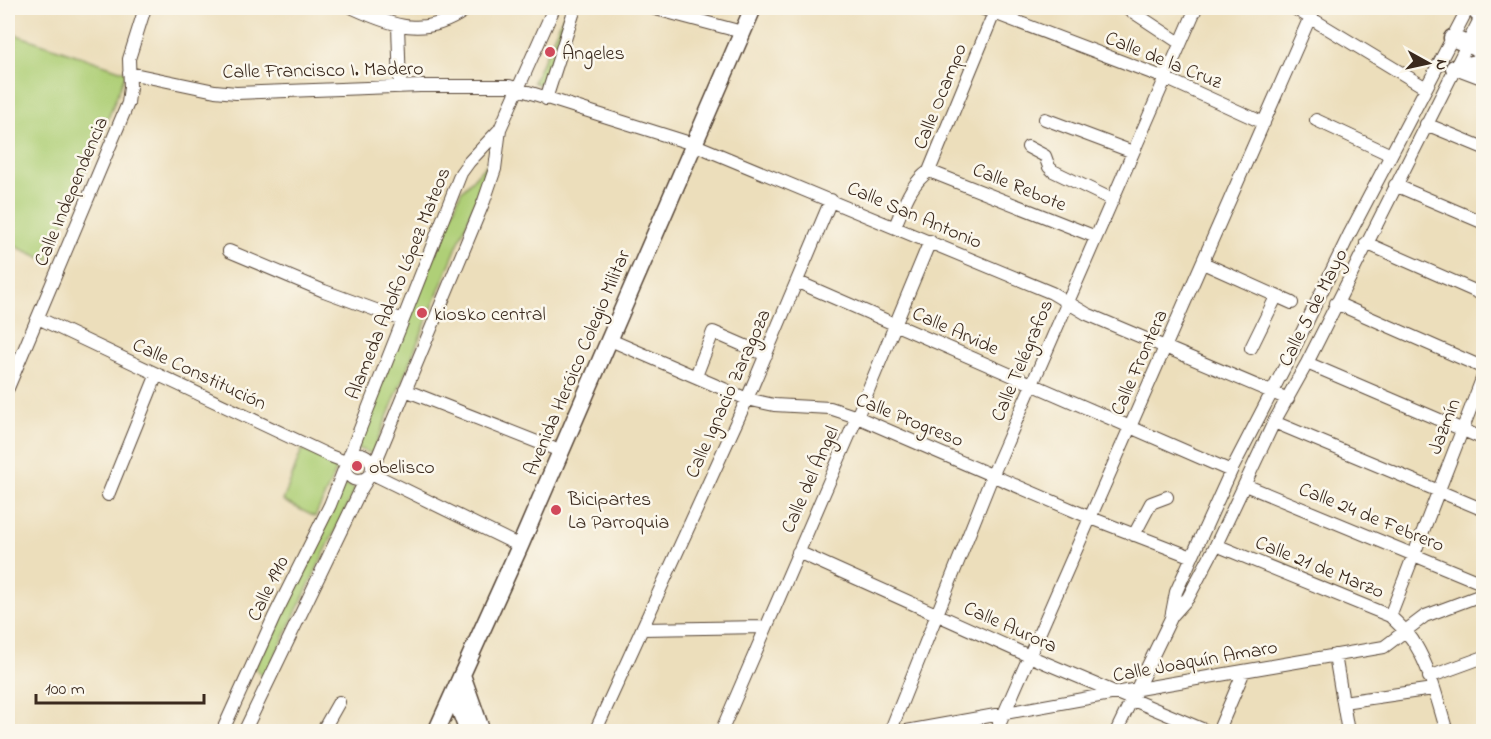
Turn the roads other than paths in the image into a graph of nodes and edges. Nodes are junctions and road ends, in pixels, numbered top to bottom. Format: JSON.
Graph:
{"nodes":[{"id":1,"x":144,"y":8,"type":"edge"},
{"id":2,"x":353,"y":8,"type":"edge"},
{"id":3,"x":465,"y":8,"type":"edge"},
{"id":4,"x":554,"y":8,"type":"edge"},
{"id":5,"x":575,"y":8,"type":"edge"},
{"id":6,"x":652,"y":8,"type":"edge"},
{"id":7,"x":753,"y":8,"type":"edge"},
{"id":8,"x":981,"y":8,"type":"edge"},
{"id":9,"x":1127,"y":8,"type":"edge"},
{"id":10,"x":1196,"y":8,"type":"edge"},
{"id":11,"x":1294,"y":8,"type":"edge"},
{"id":12,"x":995,"y":10,"type":"edge"},
{"id":13,"x":1478,"y":12,"type":"edge"},
{"id":14,"x":1312,"y":13,"type":"edge"},
{"id":15,"x":398,"y":25,"type":"junction"},
{"id":16,"x":742,"y":32,"type":"junction"},
{"id":17,"x":1459,"y":41,"type":"junction"},
{"id":18,"x":1180,"y":43,"type":"junction"},
{"id":19,"x":1484,"y":51,"type":"edge"},
{"id":20,"x":1484,"y":61,"type":"edge"},
{"id":21,"x":1447,"y":65,"type":"junction"},
{"id":22,"x":129,"y":73,"type":"junction"},
{"id":23,"x":1165,"y":78,"type":"junction"},
{"id":24,"x":1484,"y":79,"type":"edge"},
{"id":25,"x":400,"y":87,"type":"junction"},
{"id":26,"x":1426,"y":88,"type":"junction"},
{"id":27,"x":518,"y":89,"type":"junction"},
{"id":28,"x":546,"y":99,"type":"junction"},
{"id":29,"x":1046,"y":118,"type":"dead end"},
{"id":30,"x":1316,"y":120,"type":"dead end"},
{"id":31,"x":1264,"y":123,"type":"junction"},
{"id":32,"x":1426,"y":124,"type":"junction"},
{"id":33,"x":500,"y":129,"type":"junction"},
{"id":34,"x":693,"y":144,"type":"junction"},
{"id":35,"x":1028,"y":147,"type":"dead end"},
{"id":36,"x":1484,"y":148,"type":"edge"},
{"id":37,"x":1133,"y":152,"type":"junction"},
{"id":38,"x":1391,"y":155,"type":"junction"},
{"id":39,"x":929,"y":171,"type":"junction"},
{"id":40,"x":1395,"y":185,"type":"junction"},
{"id":41,"x":831,"y":200,"type":"junction"},
{"id":42,"x":1113,"y":200,"type":"junction"},
{"id":43,"x":1484,"y":223,"type":"edge"},
{"id":44,"x":895,"y":226,"type":"junction"},
{"id":45,"x":1096,"y":237,"type":"junction"},
{"id":46,"x":930,"y":241,"type":"junction"},
{"id":47,"x":1366,"y":243,"type":"junction"},
{"id":48,"x":229,"y":251,"type":"dead end"},
{"id":49,"x":1203,"y":263,"type":"junction"},
{"id":50,"x":798,"y":282,"type":"junction"},
{"id":51,"x":1484,"y":295,"type":"edge"},
{"id":52,"x":1276,"y":297,"type":"junction"},
{"id":53,"x":1067,"y":302,"type":"junction"},
{"id":54,"x":1292,"y":303,"type":"dead end"},
{"id":55,"x":1336,"y":303,"type":"junction"},
{"id":56,"x":38,"y":318,"type":"junction"},
{"id":57,"x":403,"y":320,"type":"junction"},
{"id":58,"x":896,"y":325,"type":"junction"},
{"id":59,"x":608,"y":339,"type":"junction"},
{"id":60,"x":1164,"y":348,"type":"junction"},
{"id":61,"x":1251,"y":348,"type":"dead end"},
{"id":62,"x":766,"y":355,"type":"junction"},
{"id":63,"x":1307,"y":363,"type":"junction"},
{"id":64,"x":1484,"y":368,"type":"edge"},
{"id":65,"x":157,"y":374,"type":"junction"},
{"id":66,"x":1484,"y":374,"type":"edge"},
{"id":67,"x":696,"y":376,"type":"junction"},
{"id":68,"x":1031,"y":385,"type":"junction"},
{"id":69,"x":8,"y":388,"type":"edge"},
{"id":70,"x":405,"y":390,"type":"junction"},
{"id":71,"x":1271,"y":392,"type":"junction"},
{"id":72,"x":747,"y":399,"type":"junction"},
{"id":73,"x":1288,"y":399,"type":"junction"},
{"id":74,"x":857,"y":417,"type":"junction"},
{"id":75,"x":1274,"y":422,"type":"junction"},
{"id":76,"x":1130,"y":428,"type":"junction"},
{"id":77,"x":1462,"y":431,"type":"junction"},
{"id":78,"x":1484,"y":439,"type":"edge"},
{"id":79,"x":560,"y":452,"type":"junction"},
{"id":80,"x":346,"y":462,"type":"junction"},
{"id":81,"x":1231,"y":471,"type":"junction"},
{"id":82,"x":371,"y":473,"type":"junction"},
{"id":83,"x":993,"y":474,"type":"junction"},
{"id":84,"x":1245,"y":485,"type":"junction"},
{"id":85,"x":1438,"y":492,"type":"junction"},
{"id":86,"x":108,"y":495,"type":"dead end"},
{"id":87,"x":1167,"y":497,"type":"dead end"},
{"id":88,"x":1484,"y":510,"type":"edge"},
{"id":89,"x":1090,"y":518,"type":"junction"},
{"id":90,"x":1134,"y":535,"type":"junction"},
{"id":91,"x":1216,"y":545,"type":"junction"},
{"id":92,"x":519,"y":546,"type":"junction"},
{"id":93,"x":798,"y":552,"type":"junction"},
{"id":94,"x":1414,"y":554,"type":"junction"},
{"id":95,"x":1192,"y":557,"type":"junction"},
{"id":96,"x":1484,"y":584,"type":"edge"},
{"id":97,"x":1484,"y":594,"type":"edge"},
{"id":98,"x":936,"y":614,"type":"junction"},
{"id":99,"x":1390,"y":616,"type":"junction"},
{"id":100,"x":1171,"y":618,"type":"junction"},
{"id":101,"x":765,"y":627,"type":"junction"},
{"id":102,"x":642,"y":629,"type":"junction"},
{"id":103,"x":1405,"y":630,"type":"junction"},
{"id":104,"x":1335,"y":655,"type":"junction"},
{"id":105,"x":1029,"y":656,"type":"junction"},
{"id":106,"x":1484,"y":657,"type":"edge"},
{"id":107,"x":1244,"y":671,"type":"junction"},
{"id":108,"x":462,"y":675,"type":"junction"},
{"id":109,"x":1431,"y":683,"type":"junction"},
{"id":110,"x":243,"y":685,"type":"junction"},
{"id":111,"x":1114,"y":693,"type":"junction"},
{"id":112,"x":262,"y":694,"type":"junction"},
{"id":113,"x":454,"y":694,"type":"junction"},
{"id":114,"x":1135,"y":694,"type":"junction"},
{"id":115,"x":339,"y":702,"type":"dead end"},
{"id":116,"x":1343,"y":702,"type":"junction"},
{"id":117,"x":1004,"y":713,"type":"junction"},
{"id":118,"x":245,"y":729,"type":"edge"},
{"id":119,"x":222,"y":732,"type":"edge"},
{"id":120,"x":259,"y":732,"type":"edge"},
{"id":121,"x":322,"y":732,"type":"edge"},
{"id":122,"x":436,"y":732,"type":"edge"},
{"id":123,"x":468,"y":732,"type":"edge"},
{"id":124,"x":482,"y":732,"type":"edge"},
{"id":125,"x":595,"y":732,"type":"edge"},
{"id":126,"x":721,"y":732,"type":"edge"},
{"id":127,"x":890,"y":732,"type":"edge"},
{"id":128,"x":901,"y":732,"type":"edge"},
{"id":129,"x":996,"y":732,"type":"edge"},
{"id":130,"x":1116,"y":732,"type":"edge"},
{"id":131,"x":1209,"y":732,"type":"edge"},
{"id":132,"x":1218,"y":732,"type":"edge"},
{"id":133,"x":1348,"y":732,"type":"edge"},
{"id":134,"x":1447,"y":732,"type":"edge"}],
"edges":[{"from":1,"to":22,"type":"street","name":"Calle Independencia"},
{"from":2,"to":15,"type":"street"},
{"from":3,"to":15,"type":"street"},
{"from":4,"to":27,"type":"street","name":"Alameda Adolfo López Mateos"},
{"from":5,"to":28,"type":"street"},
{"from":6,"to":16,"type":"street"},
{"from":7,"to":16,"type":"main road","name":"Avenida Heróico Colegio Militar"},
{"from":8,"to":12,"type":"street","name":"Calle de la Cruz"},
{"from":9,"to":18,"type":"street"},
{"from":10,"to":18,"type":"street","name":"Calle Telégrafos"},
{"from":11,"to":14,"type":"street"},
{"from":12,"to":23,"type":"street","name":"Calle de la Cruz"},
{"from":12,"to":39,"type":"street","name":"Calle Ocampo"},
{"from":13,"to":17,"type":"street","name":"Calle 5 de Mayo"},
{"from":14,"to":26,"type":"street"},
{"from":14,"to":31,"type":"street","name":"Calle Frontera"},
{"from":15,"to":25,"type":"street"},
{"from":16,"to":34,"type":"main road","name":"Avenida Heróico Colegio Militar"},
{"from":17,"to":19,"type":"main road"},
{"from":17,"to":21,"type":"street","name":"Calle 5 de Mayo"},
{"from":18,"to":23,"type":"street","name":"Calle Telégrafos"},
{"from":20,"to":21,"type":"main road"},
{"from":21,"to":24,"type":"street"},
{"from":21,"to":26,"type":"street","name":"Calle 5 de Mayo"},
{"from":21,"to":32,"type":"street","name":"Calle 5 de Mayo"},
{"from":22,"to":25,"type":"street","name":"Calle Francisco I. Madero"},
{"from":22,"to":56,"type":"street","name":"Calle Independencia"},
{"from":23,"to":31,"type":"street","name":"Calle de la Cruz"},
{"from":23,"to":37,"type":"street","name":"Calle Telégrafos"},
{"from":25,"to":27,"type":"street","name":"Calle Francisco I. Madero"},
{"from":26,"to":38,"type":"street","name":"Calle 5 de Mayo"},
{"from":27,"to":28,"type":"street","name":"Calle San Antonio"},
{"from":27,"to":33,"type":"street","name":"Alameda Adolfo López Mateos"},
{"from":28,"to":34,"type":"street","name":"Calle San Antonio"},
{"from":29,"to":37,"type":"street"},
{"from":30,"to":38,"type":"street"},
{"from":31,"to":49,"type":"street","name":"Calle Frontera"},
{"from":32,"to":36,"type":"street"},
{"from":32,"to":40,"type":"street","name":"Calle 5 de Mayo"},
{"from":33,"to":57,"type":"street","name":"Alameda Adolfo López Mateos"},
{"from":33,"to":70,"type":"street","name":"Alameda Adolfo López Mateos"},
{"from":34,"to":41,"type":"street","name":"Calle San Antonio"},
{"from":34,"to":59,"type":"main road","name":"Avenida Heróico Colegio Militar"},
{"from":35,"to":42,"type":"street"},
{"from":37,"to":42,"type":"street","name":"Calle Telégrafos"},
{"from":38,"to":71,"type":"street","name":"Calle 5 de Mayo"},
{"from":39,"to":44,"type":"street","name":"Calle Ocampo"},
{"from":39,"to":45,"type":"street","name":"Calle Rebote"},
{"from":40,"to":43,"type":"street"},
{"from":40,"to":47,"type":"street","name":"Calle 5 de Mayo"},
{"from":41,"to":44,"type":"street","name":"Calle San Antonio"},
{"from":41,"to":50,"type":"street","name":"Calle Ignacio Zaragoza"},
{"from":42,"to":45,"type":"street","name":"Calle Telégrafos"},
{"from":44,"to":46,"type":"street","name":"Calle San Antonio"},
{"from":45,"to":53,"type":"street","name":"Calle Telégrafos"},
{"from":46,"to":53,"type":"street","name":"Calle San Antonio"},
{"from":46,"to":58,"type":"street","name":"Calle del Ángel"},
{"from":47,"to":51,"type":"street"},
{"from":47,"to":55,"type":"street","name":"Calle 5 de Mayo"},
{"from":48,"to":57,"type":"street"},
{"from":49,"to":52,"type":"street"},
{"from":49,"to":60,"type":"street","name":"Calle Frontera"},
{"from":50,"to":58,"type":"street","name":"Calle Arvide"},
{"from":50,"to":62,"type":"street","name":"Calle Ignacio Zaragoza"},
{"from":52,"to":54,"type":"street"},
{"from":52,"to":61,"type":"street"},
{"from":53,"to":60,"type":"street","name":"Calle San Antonio"},
{"from":53,"to":68,"type":"street","name":"Calle Telégrafos"},
{"from":55,"to":63,"type":"street","name":"Calle 5 de Mayo"},
{"from":55,"to":64,"type":"street"},
{"from":56,"to":65,"type":"street","name":"Calle Constitución"},
{"from":56,"to":69,"type":"street","name":"Calle Independencia"},
{"from":57,"to":80,"type":"street","name":"Alameda Adolfo López Mateos"},
{"from":58,"to":68,"type":"street","name":"Calle Arvide"},
{"from":58,"to":74,"type":"street","name":"Calle del Ángel"},
{"from":59,"to":67,"type":"street","name":"Calle Progreso"},
{"from":59,"to":79,"type":"main road","name":"Avenida Heróico Colegio Militar"},
{"from":60,"to":71,"type":"street","name":"Calle San Antonio"},
{"from":60,"to":76,"type":"street","name":"Calle Frontera"},
{"from":62,"to":67,"type":"street"},
{"from":62,"to":72,"type":"street","name":"Calle Ignacio Zaragoza"},
{"from":63,"to":73,"type":"street","name":"Calle 5 de Mayo"},
{"from":63,"to":77,"type":"street"},
{"from":65,"to":80,"type":"street","name":"Calle Constitución"},
{"from":65,"to":86,"type":"street"},
{"from":66,"to":77,"type":"street","name":"Jazmín"},
{"from":67,"to":72,"type":"street","name":"Calle Progreso"},
{"from":68,"to":76,"type":"street","name":"Calle Arvide"},
{"from":68,"to":83,"type":"street","name":"Calle Telégrafos"},
{"from":70,"to":79,"type":"street"},
{"from":70,"to":82,"type":"street","name":"Alameda Adolfo López Mateos"},
{"from":71,"to":73,"type":"street","name":"Calle San Antonio"},
{"from":71,"to":81,"type":"street","name":"Calle 5 de Mayo"},
{"from":72,"to":74,"type":"street","name":"Calle Progreso"},
{"from":72,"to":102,"type":"street","name":"Calle Ignacio Zaragoza"},
{"from":73,"to":75,"type":"street","name":"Calle 5 de Mayo"},
{"from":74,"to":83,"type":"street","name":"Calle Progreso"},
{"from":74,"to":93,"type":"street","name":"Calle del Ángel"},
{"from":75,"to":84,"type":"street","name":"Calle 5 de Mayo"},
{"from":75,"to":85,"type":"street"},
{"from":76,"to":81,"type":"street","name":"Calle Arvide"},
{"from":76,"to":89,"type":"street","name":"Calle Frontera"},
{"from":77,"to":78,"type":"street"},
{"from":77,"to":85,"type":"street","name":"Jazmín"},
{"from":79,"to":92,"type":"main road","name":"Avenida Heróico Colegio Militar"},
{"from":80,"to":82,"type":"street"},
{"from":80,"to":110,"type":"street","name":"Calle 1910"},
{"from":81,"to":95,"type":"street","name":"Calle 5 de Mayo"},
{"from":82,"to":92,"type":"street"},
{"from":82,"to":112,"type":"street"},
{"from":83,"to":89,"type":"street","name":"Calle Progreso"},
{"from":83,"to":98,"type":"street","name":"Calle Telégrafos"},
{"from":84,"to":91,"type":"street","name":"Calle 5 de Mayo"},
{"from":84,"to":94,"type":"street","name":"Calle 24 de Febrero"},
{"from":85,"to":88,"type":"street"},
{"from":85,"to":94,"type":"street","name":"Jazmín"},
{"from":87,"to":90,"type":"street"},
{"from":89,"to":90,"type":"street","name":"Calle Progreso"},
{"from":89,"to":105,"type":"street","name":"Calle Frontera"},
{"from":90,"to":95,"type":"street","name":"Calle Progreso"},
{"from":91,"to":99,"type":"street","name":"Calle 21 de Marzo"},
{"from":91,"to":100,"type":"street","name":"Calle 5 de Mayo"},
{"from":92,"to":108,"type":"main road","name":"Avenida Heróico Colegio Militar"},
{"from":93,"to":98,"type":"street","name":"Calle Aurora"},
{"from":93,"to":101,"type":"street","name":"Calle del Ángel"},
{"from":94,"to":96,"type":"street","name":"Calle 24 de Febrero"},
{"from":94,"to":99,"type":"street","name":"Jazmín"},
{"from":95,"to":100,"type":"street","name":"Calle 5 de Mayo"},
{"from":97,"to":103,"type":"street","name":"Calle Joaquín Amaro"},
{"from":98,"to":105,"type":"street","name":"Calle Aurora"},
{"from":98,"to":127,"type":"street","name":"Calle Telégrafos"},
{"from":99,"to":103,"type":"street","name":"Calle 21 de Marzo"},
{"from":100,"to":114,"type":"street","name":"Calle 5 de Mayo"},
{"from":101,"to":102,"type":"street"},
{"from":101,"to":126,"type":"street","name":"Calle del Ángel"},
{"from":102,"to":125,"type":"street","name":"Calle Ignacio Zaragoza"},
{"from":103,"to":104,"type":"street","name":"Calle Joaquín Amaro"},
{"from":103,"to":109,"type":"street","name":"Calle 21 de Marzo"},
{"from":104,"to":107,"type":"street","name":"Calle Joaquín Amaro"},
{"from":104,"to":116,"type":"street"},
{"from":105,"to":111,"type":"street","name":"Calle Aurora"},
{"from":105,"to":117,"type":"street","name":"Calle Frontera"},
{"from":106,"to":109,"type":"street"},
{"from":107,"to":114,"type":"street","name":"Calle Joaquín Amaro"},
{"from":107,"to":132,"type":"street"},
{"from":108,"to":113,"type":"main road","name":"Avenida Heróico Colegio Militar"},
{"from":108,"to":124,"type":"main road"},
{"from":109,"to":116,"type":"street"},
{"from":109,"to":134,"type":"street","name":"Calle 21 de Marzo"},
{"from":110,"to":112,"type":"street"},
{"from":110,"to":119,"type":"street","name":"Calle 1910"},
{"from":111,"to":114,"type":"street","name":"Calle Aurora"},
{"from":111,"to":117,"type":"street","name":"Calle Joaquín Amaro"},
{"from":112,"to":118,"type":"street"},
{"from":113,"to":122,"type":"main road","name":"Avenida Heróico Colegio Militar"},
{"from":113,"to":123,"type":"main road"},
{"from":114,"to":130,"type":"street","name":"Calle 5 de Mayo"},
{"from":114,"to":131,"type":"street","name":"Calle Aurora"},
{"from":115,"to":121,"type":"street"},
{"from":116,"to":133,"type":"street"},
{"from":117,"to":128,"type":"street","name":"Calle Joaquín Amaro"},
{"from":117,"to":129,"type":"street","name":"Calle Frontera"},
{"from":118,"to":120,"type":"street"}]}
